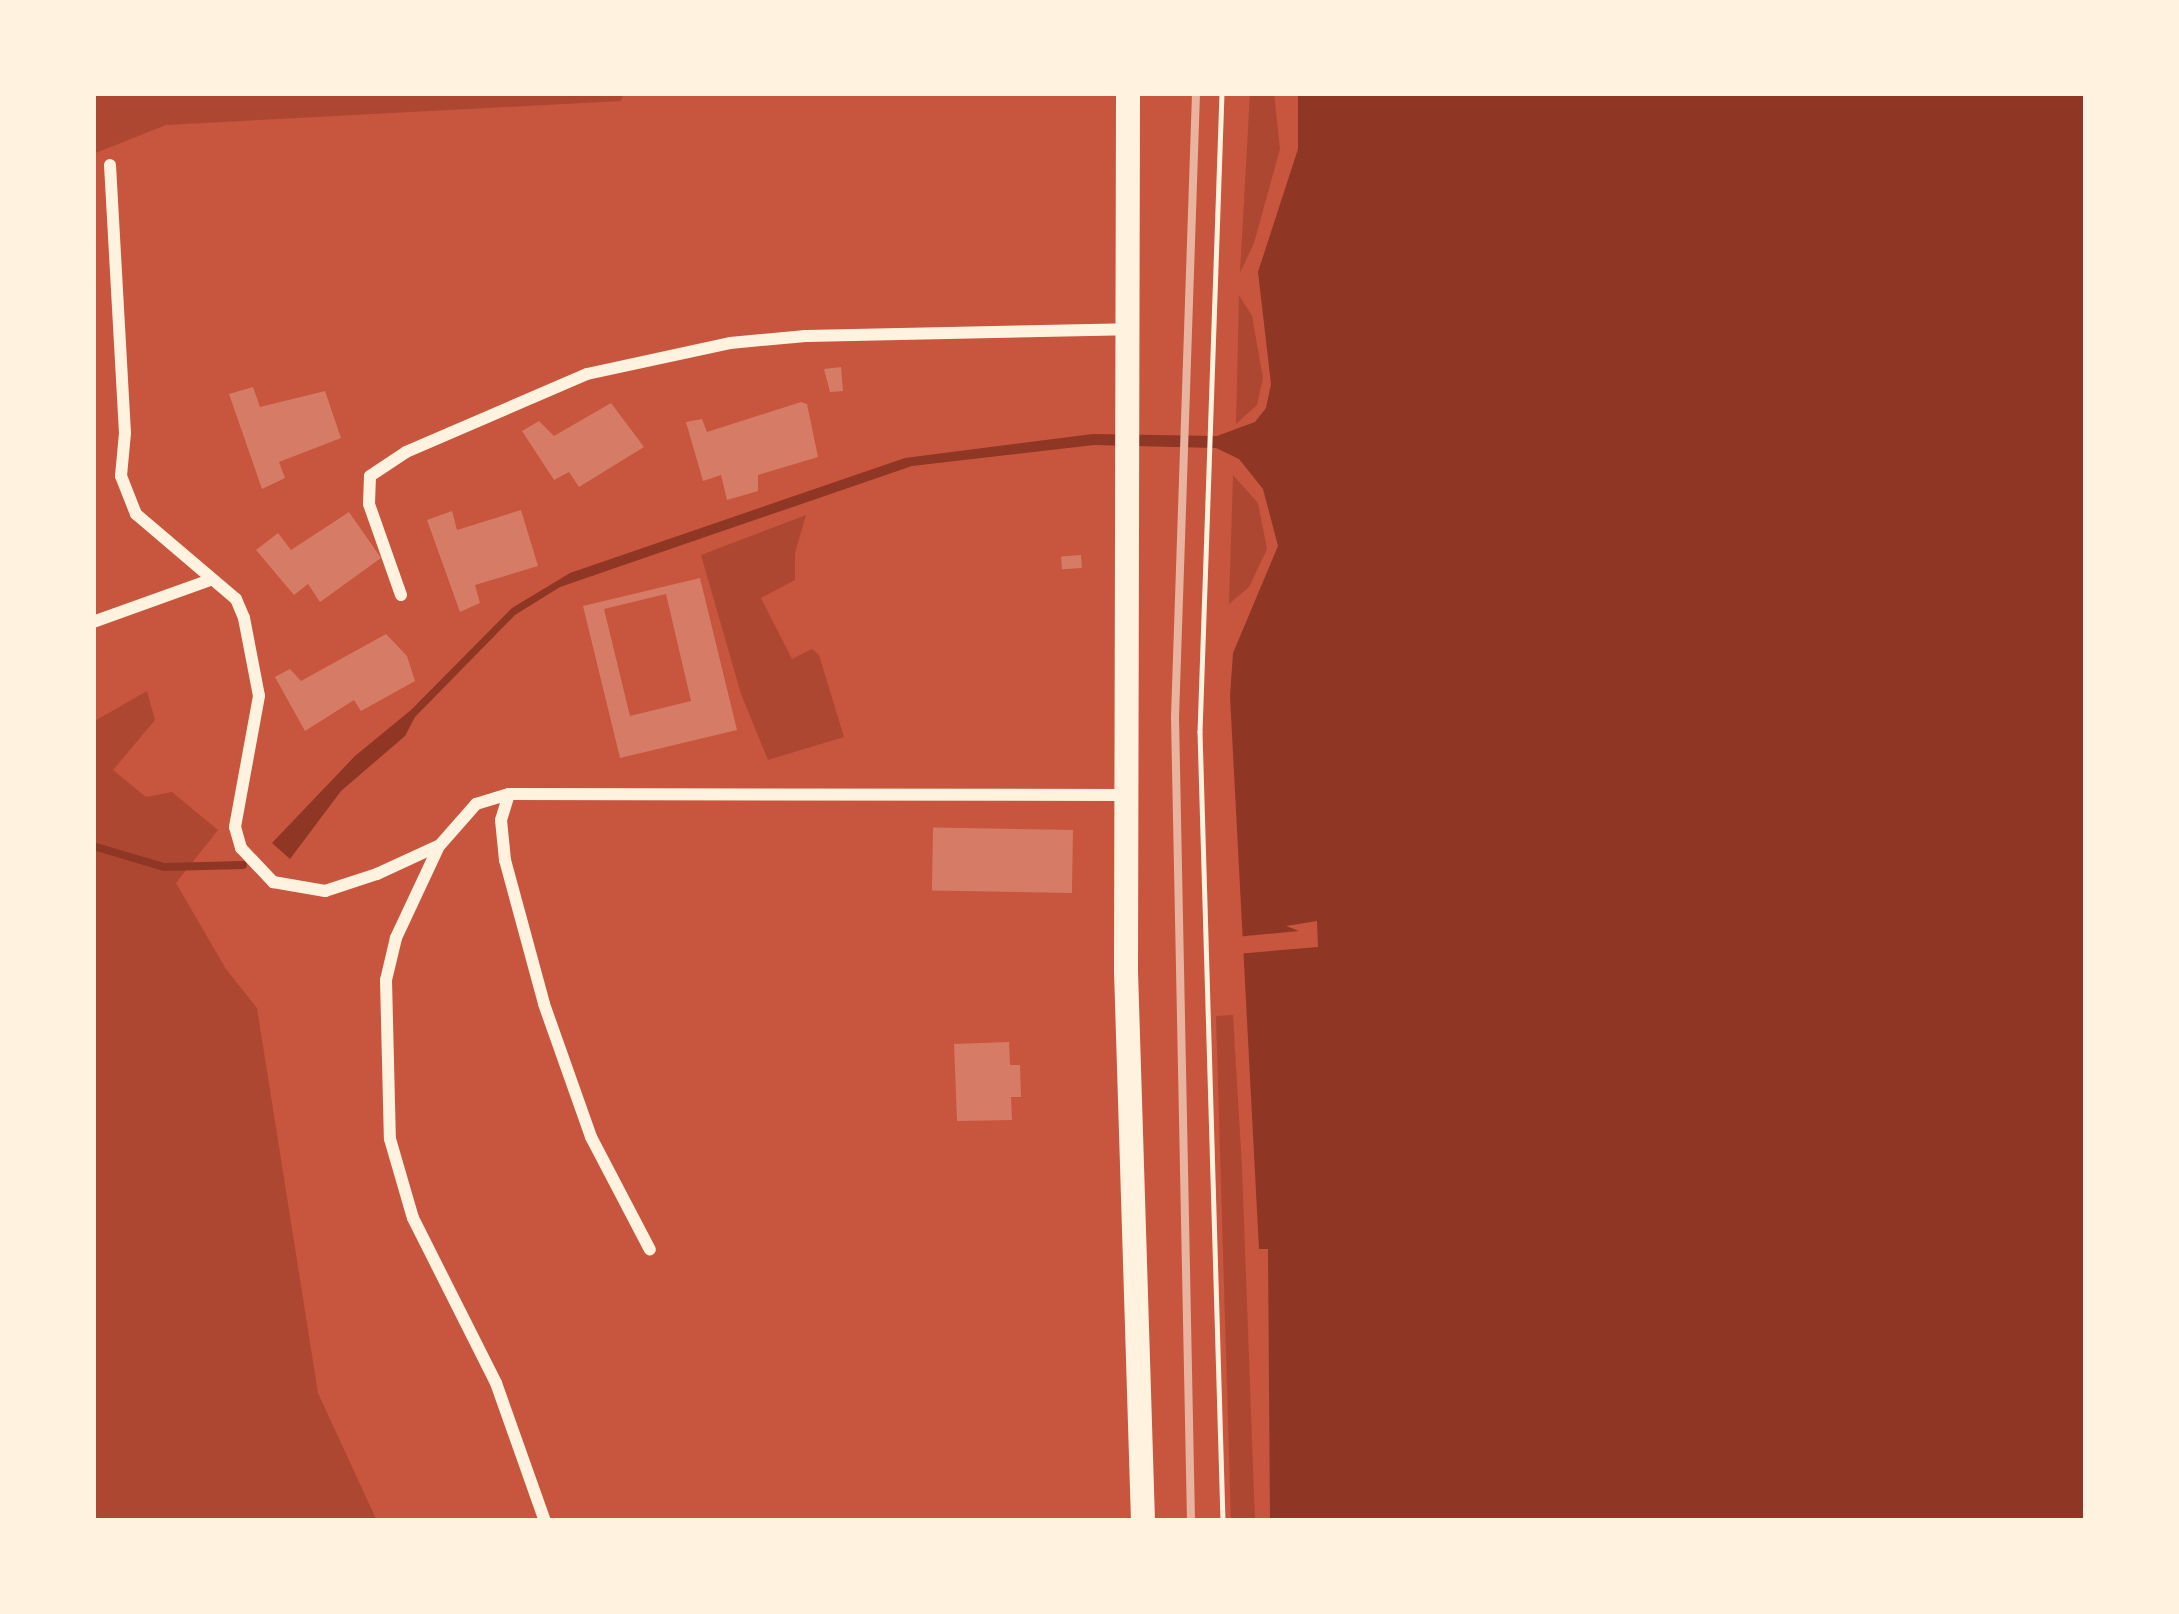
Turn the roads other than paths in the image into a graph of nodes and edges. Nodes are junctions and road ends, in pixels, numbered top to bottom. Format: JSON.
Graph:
{"nodes":[{"id":1,"x":1128,"y":93,"type":"edge"},
{"id":2,"x":110,"y":164,"type":"dead end"},
{"id":3,"x":1128,"y":329,"type":"junction"},
{"id":4,"x":210,"y":580,"type":"junction"},
{"id":5,"x":401,"y":595,"type":"dead end"},
{"id":6,"x":93,"y":622,"type":"edge"},
{"id":7,"x":509,"y":794,"type":"junction"},
{"id":8,"x":1125,"y":795,"type":"junction"},
{"id":9,"x":440,"y":845,"type":"junction"},
{"id":10,"x":650,"y":1250,"type":"dead end"},
{"id":11,"x":545,"y":1521,"type":"edge"},
{"id":12,"x":1143,"y":1521,"type":"edge"}],
"edges":[{"from":1,"to":3,"type":"main road"},
{"from":2,"to":4,"type":"street"},
{"from":3,"to":5,"type":"street"},
{"from":3,"to":8,"type":"main road"},
{"from":4,"to":6,"type":"street"},
{"from":4,"to":9,"type":"street"},
{"from":7,"to":8,"type":"street"},
{"from":7,"to":9,"type":"street"},
{"from":7,"to":10,"type":"street"},
{"from":8,"to":12,"type":"main road"},
{"from":9,"to":11,"type":"street"}]}
